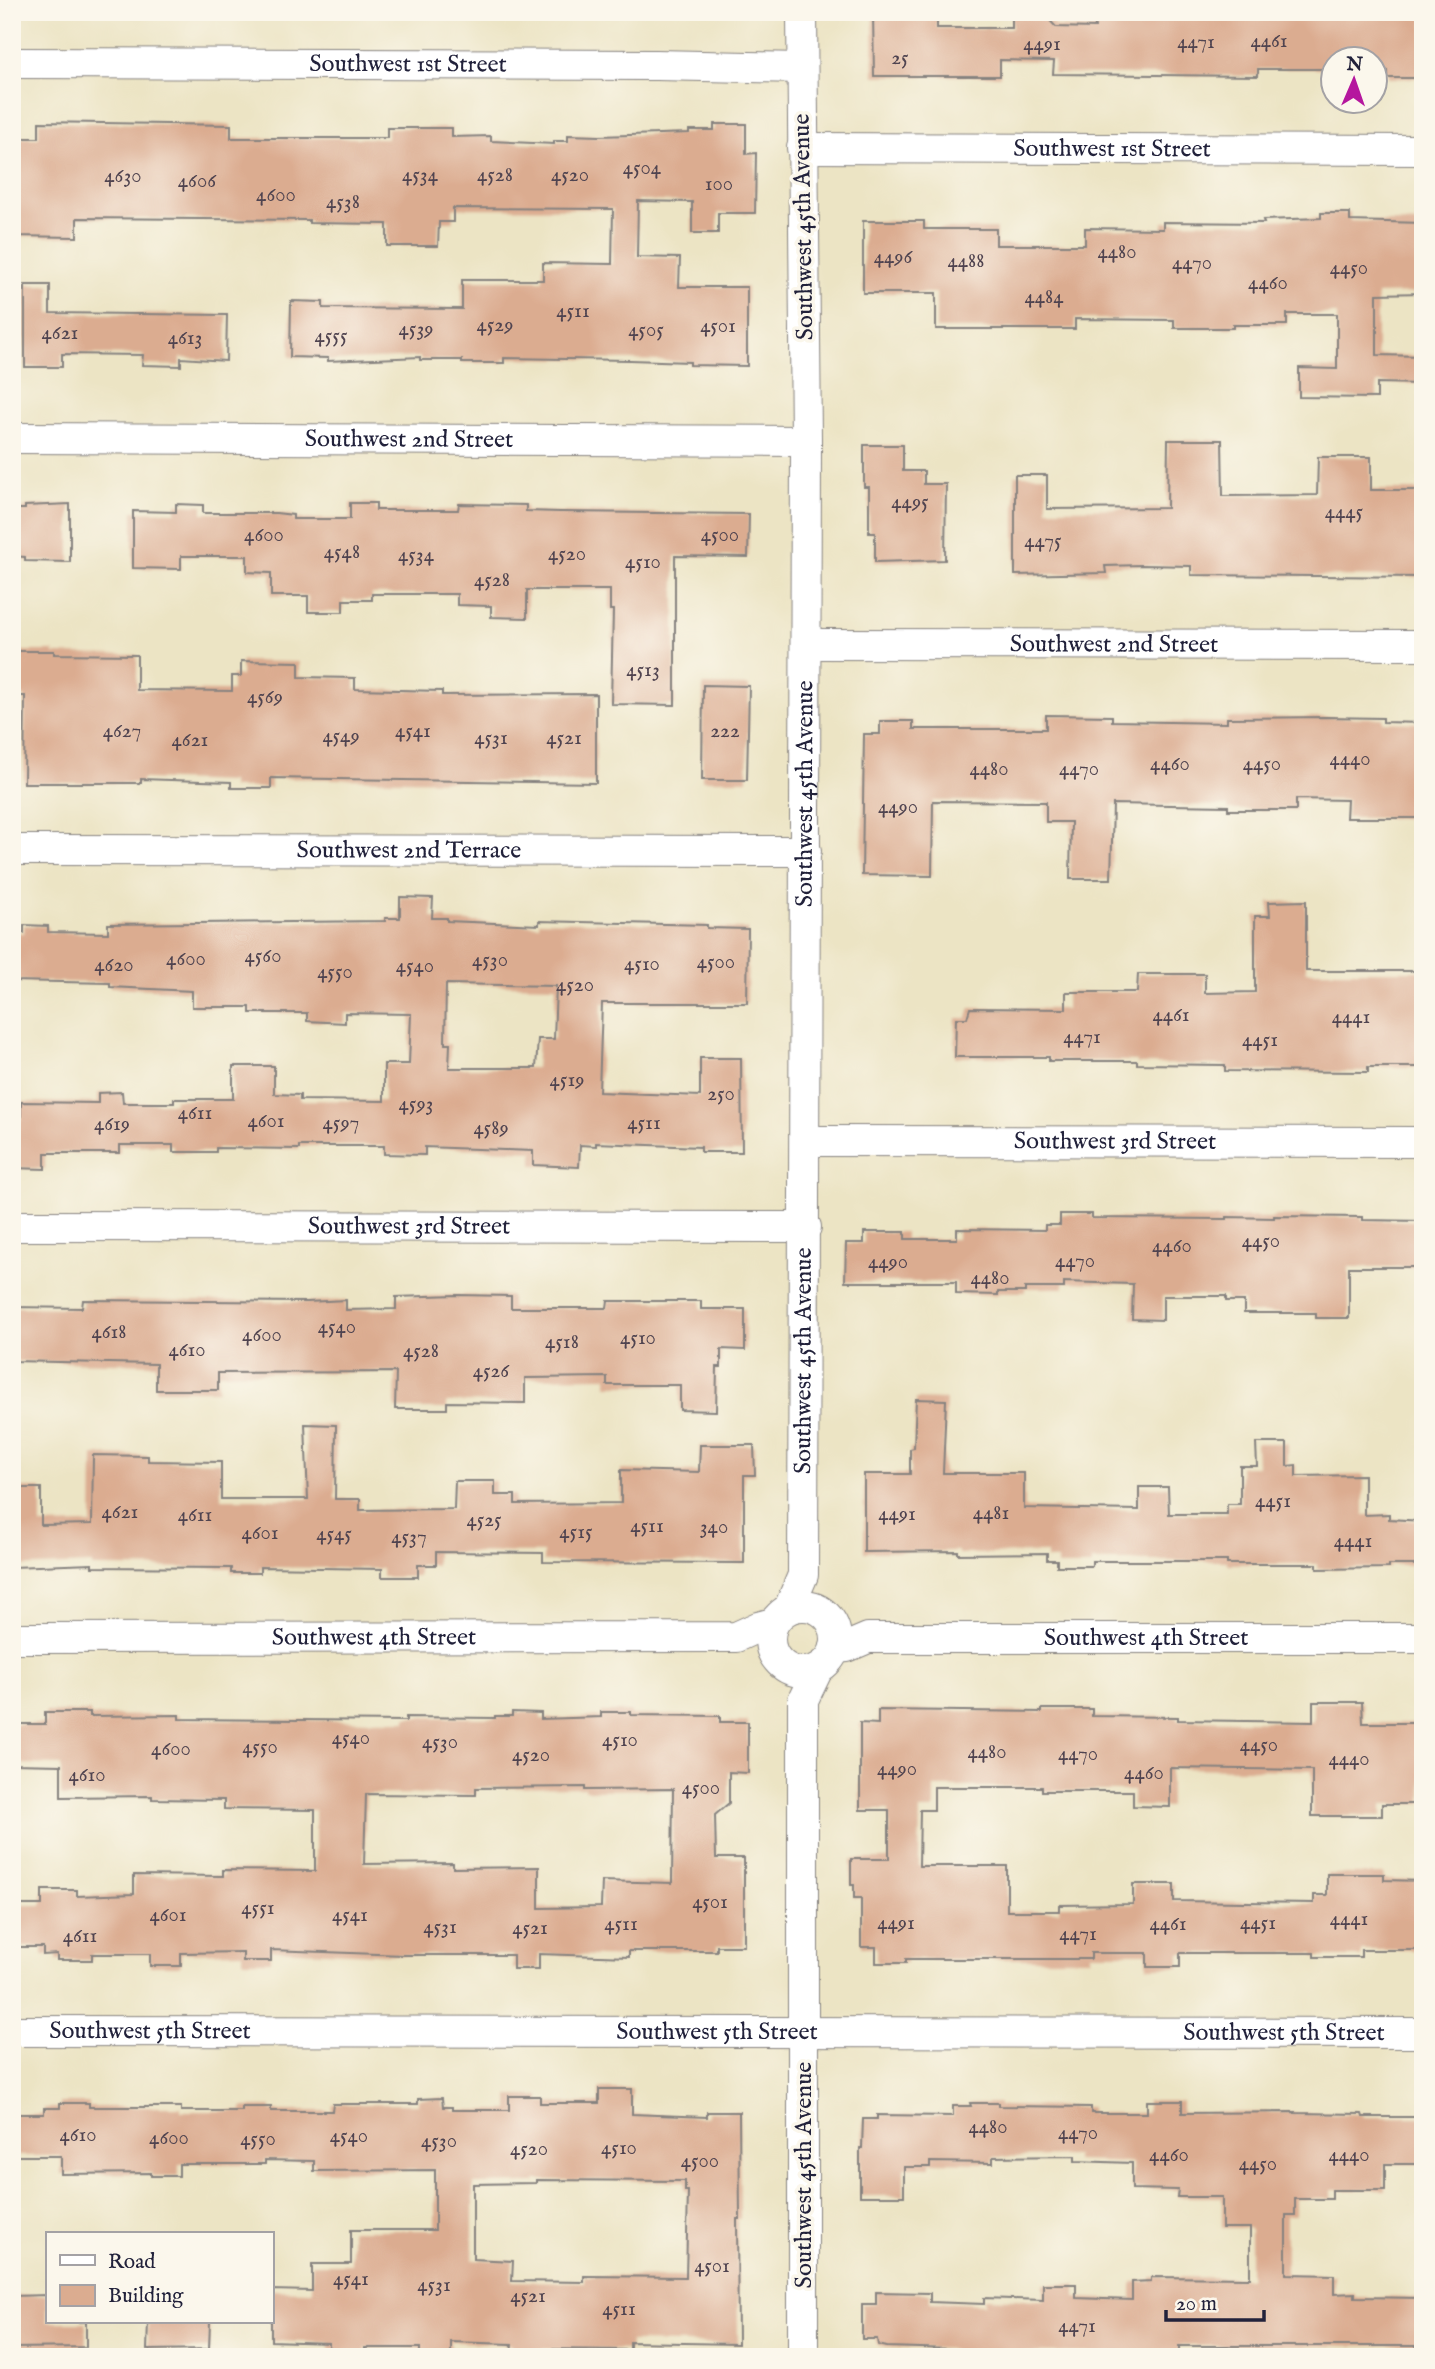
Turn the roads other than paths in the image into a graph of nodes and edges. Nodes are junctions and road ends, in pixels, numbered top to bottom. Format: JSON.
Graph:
{"nodes":[{"id":1,"x":802,"y":12,"type":"edge"},
{"id":2,"x":12,"y":63,"type":"edge"},
{"id":3,"x":802,"y":68,"type":"junction"},
{"id":4,"x":802,"y":148,"type":"junction"},
{"id":5,"x":1423,"y":150,"type":"edge"},
{"id":6,"x":12,"y":438,"type":"edge"},
{"id":7,"x":806,"y":441,"type":"junction"},
{"id":8,"x":806,"y":644,"type":"junction"},
{"id":9,"x":1423,"y":645,"type":"edge"},
{"id":10,"x":12,"y":850,"type":"edge"},
{"id":11,"x":806,"y":851,"type":"junction"},
{"id":12,"x":805,"y":1141,"type":"junction"},
{"id":13,"x":1423,"y":1142,"type":"edge"},
{"id":14,"x":12,"y":1226,"type":"edge"},
{"id":15,"x":806,"y":1227,"type":"junction"},
{"id":16,"x":811,"y":1630,"type":"junction"},
{"id":17,"x":736,"y":1637,"type":"junction"},
{"id":18,"x":12,"y":1638,"type":"edge"},
{"id":19,"x":1423,"y":1638,"type":"edge"},
{"id":20,"x":780,"y":1662,"type":"junction"},
{"id":21,"x":803,"y":1700,"type":"junction"},
{"id":22,"x":12,"y":2031,"type":"edge"},
{"id":23,"x":804,"y":2031,"type":"junction"},
{"id":24,"x":1423,"y":2033,"type":"edge"},
{"id":25,"x":803,"y":2357,"type":"edge"}],
"edges":[{"from":1,"to":3,"type":"street","name":"Southwest 45th Avenue"},
{"from":2,"to":3,"type":"street","name":"Southwest 1st Street"},
{"from":3,"to":4,"type":"street","name":"Southwest 45th Avenue"},
{"from":4,"to":5,"type":"street","name":"Southwest 1st Street"},
{"from":4,"to":7,"type":"street","name":"Southwest 45th Avenue"},
{"from":6,"to":7,"type":"street","name":"Southwest 2nd Street"},
{"from":7,"to":8,"type":"street","name":"Southwest 45th Avenue"},
{"from":8,"to":9,"type":"street","name":"Southwest 2nd Street"},
{"from":8,"to":11,"type":"street","name":"Southwest 45th Avenue"},
{"from":10,"to":11,"type":"street","name":"Southwest 2nd Terrace"},
{"from":11,"to":12,"type":"street","name":"Southwest 45th Avenue"},
{"from":12,"to":13,"type":"street","name":"Southwest 3rd Street"},
{"from":12,"to":15,"type":"street","name":"Southwest 45th Avenue"},
{"from":14,"to":15,"type":"street","name":"Southwest 3rd Street"},
{"from":15,"to":16,"type":"street","name":"Southwest 45th Avenue"},
{"from":16,"to":17,"type":"street","name":"Southwest 4th Street"},
{"from":16,"to":19,"type":"street","name":"Southwest 4th Street"},
{"from":16,"to":20,"type":"street"},
{"from":16,"to":20,"type":"street"},
{"from":16,"to":21,"type":"street","name":"Southwest 45th Avenue"},
{"from":17,"to":18,"type":"street","name":"Southwest 4th Street"},
{"from":17,"to":20,"type":"street","name":"Southwest 4th Street"},
{"from":20,"to":21,"type":"street","name":"Southwest 45th Avenue"},
{"from":21,"to":23,"type":"street","name":"Southwest 45th Avenue"},
{"from":22,"to":23,"type":"street","name":"Southwest 5th Street"},
{"from":23,"to":24,"type":"street","name":"Southwest 5th Street"},
{"from":23,"to":25,"type":"street","name":"Southwest 45th Avenue"}]}
